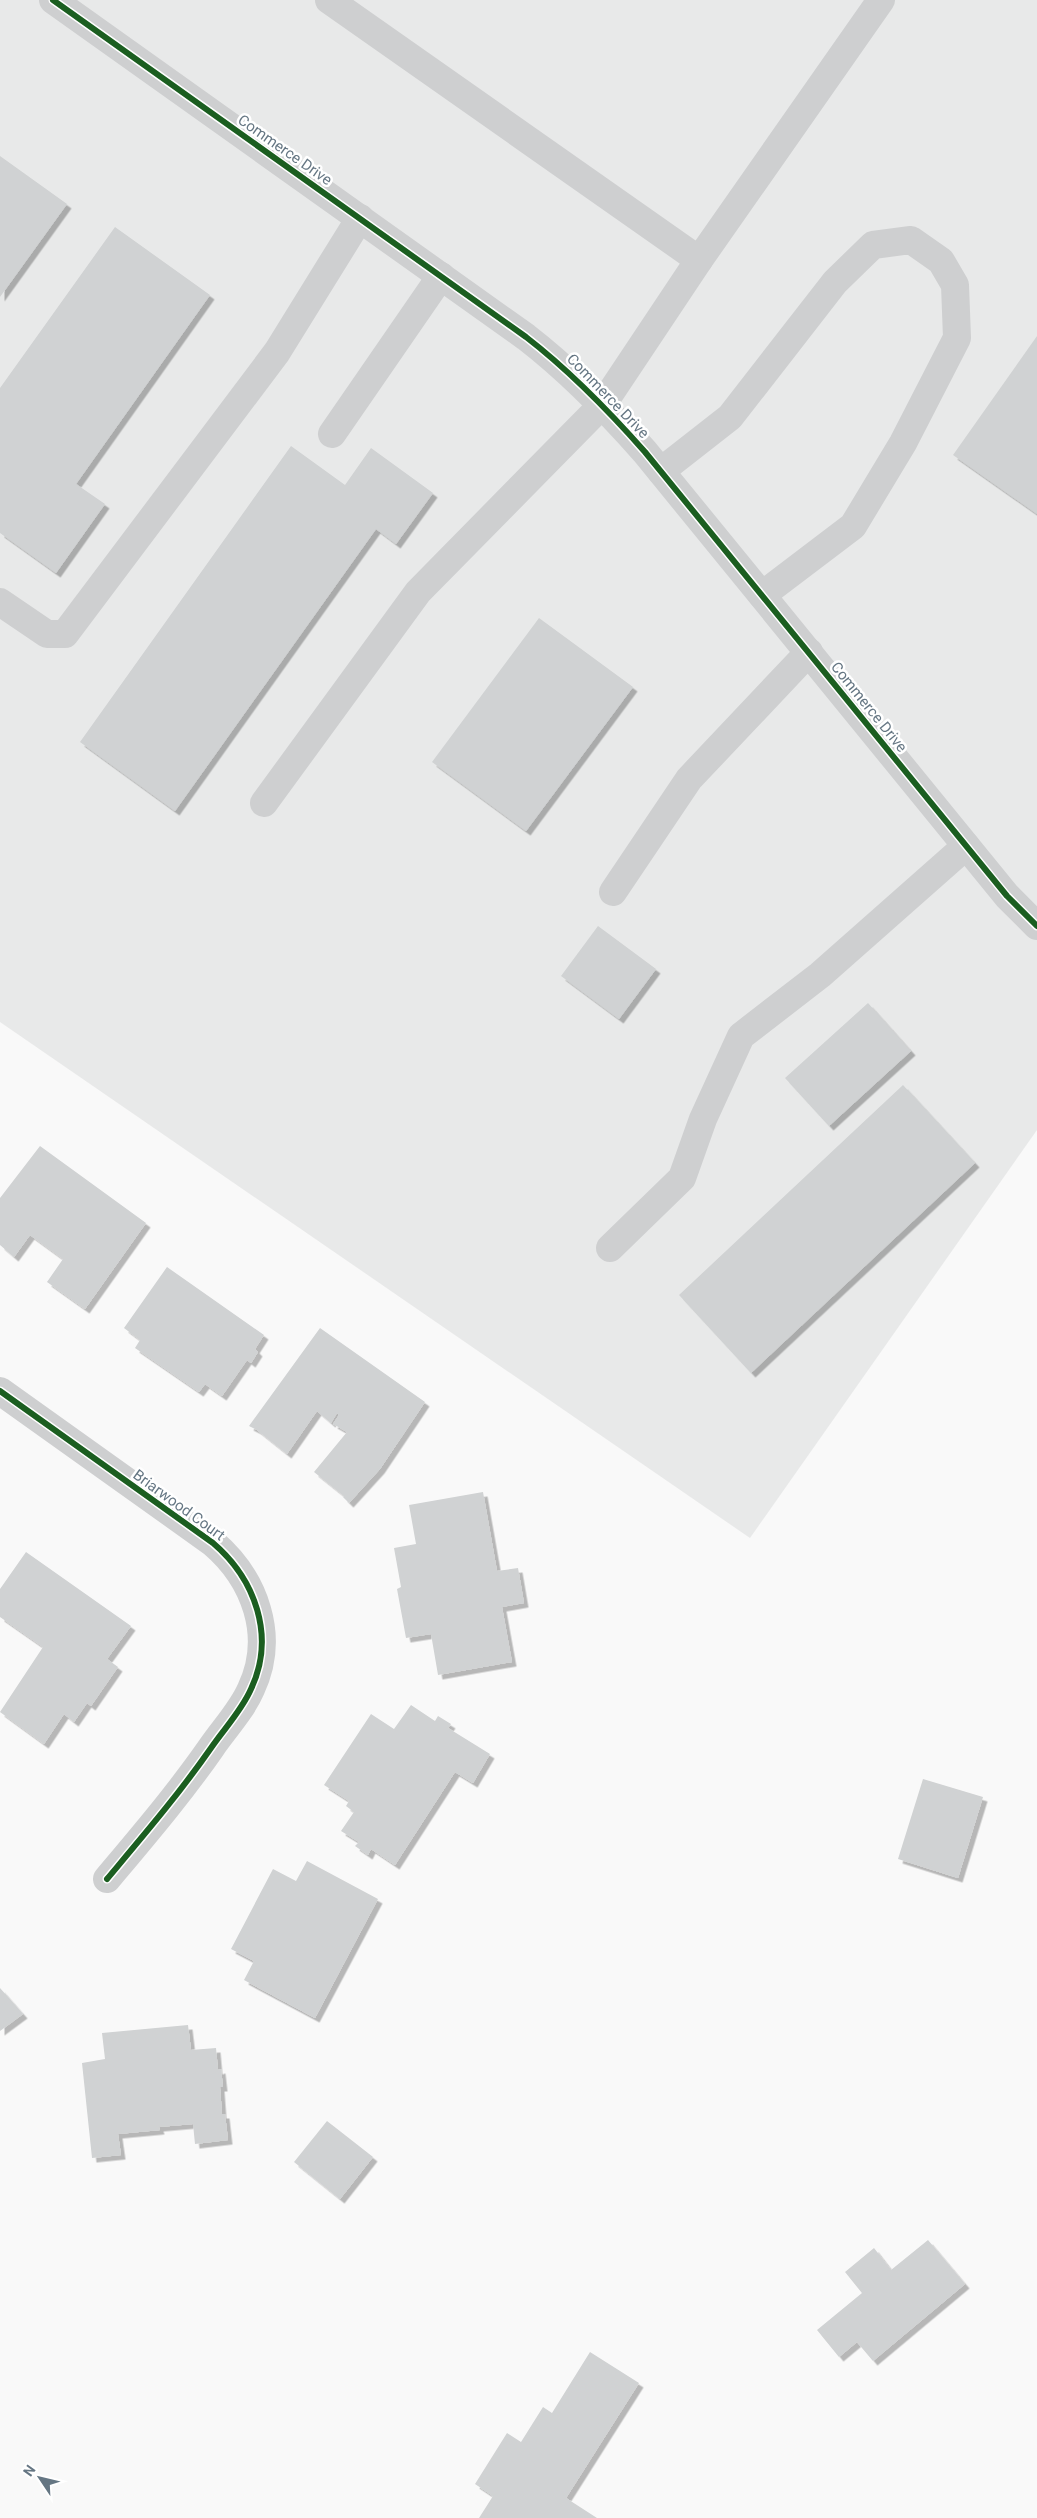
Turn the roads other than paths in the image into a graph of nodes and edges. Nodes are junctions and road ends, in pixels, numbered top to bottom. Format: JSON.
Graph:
{"nodes":[{"id":1,"x":53,"y":0,"type":"edge"},
{"id":2,"x":329,"y":0,"type":"edge"},
{"id":3,"x":881,"y":0,"type":"edge"},
{"id":4,"x":360,"y":218,"type":"junction"},
{"id":5,"x":699,"y":260,"type":"junction"},
{"id":6,"x":441,"y":276,"type":"junction"},
{"id":7,"x":603,"y":404,"type":"junction"},
{"id":8,"x":332,"y":434,"type":"dead end"},
{"id":9,"x":661,"y":472,"type":"junction"},
{"id":10,"x":762,"y":595,"type":"junction"},
{"id":11,"x":0,"y":602,"type":"edge"},
{"id":12,"x":808,"y":652,"type":"junction"},
{"id":13,"x":264,"y":803,"type":"dead end"},
{"id":14,"x":966,"y":846,"type":"junction"},
{"id":15,"x":613,"y":892,"type":"dead end"},
{"id":16,"x":1037,"y":926,"type":"edge"},
{"id":17,"x":610,"y":1248,"type":"dead end"},
{"id":18,"x":0,"y":1392,"type":"edge"},
{"id":19,"x":107,"y":1879,"type":"dead end"}],
"edges":[{"from":1,"to":4,"type":"street","name":"Commerce Drive"},
{"from":2,"to":5,"type":"street"},
{"from":3,"to":5,"type":"street"},
{"from":4,"to":6,"type":"street","name":"Commerce Drive"},
{"from":4,"to":11,"type":"street"},
{"from":5,"to":7,"type":"street"},
{"from":6,"to":7,"type":"street","name":"Commerce Drive"},
{"from":6,"to":8,"type":"street"},
{"from":7,"to":9,"type":"street","name":"Commerce Drive"},
{"from":7,"to":13,"type":"street"},
{"from":9,"to":10,"type":"street","name":"Commerce Drive"},
{"from":9,"to":10,"type":"street"},
{"from":10,"to":12,"type":"street","name":"Commerce Drive"},
{"from":12,"to":14,"type":"street","name":"Commerce Drive"},
{"from":12,"to":15,"type":"street"},
{"from":14,"to":16,"type":"street","name":"Commerce Drive"},
{"from":14,"to":17,"type":"street"},
{"from":18,"to":19,"type":"street","name":"Briarwood Court"}]}
